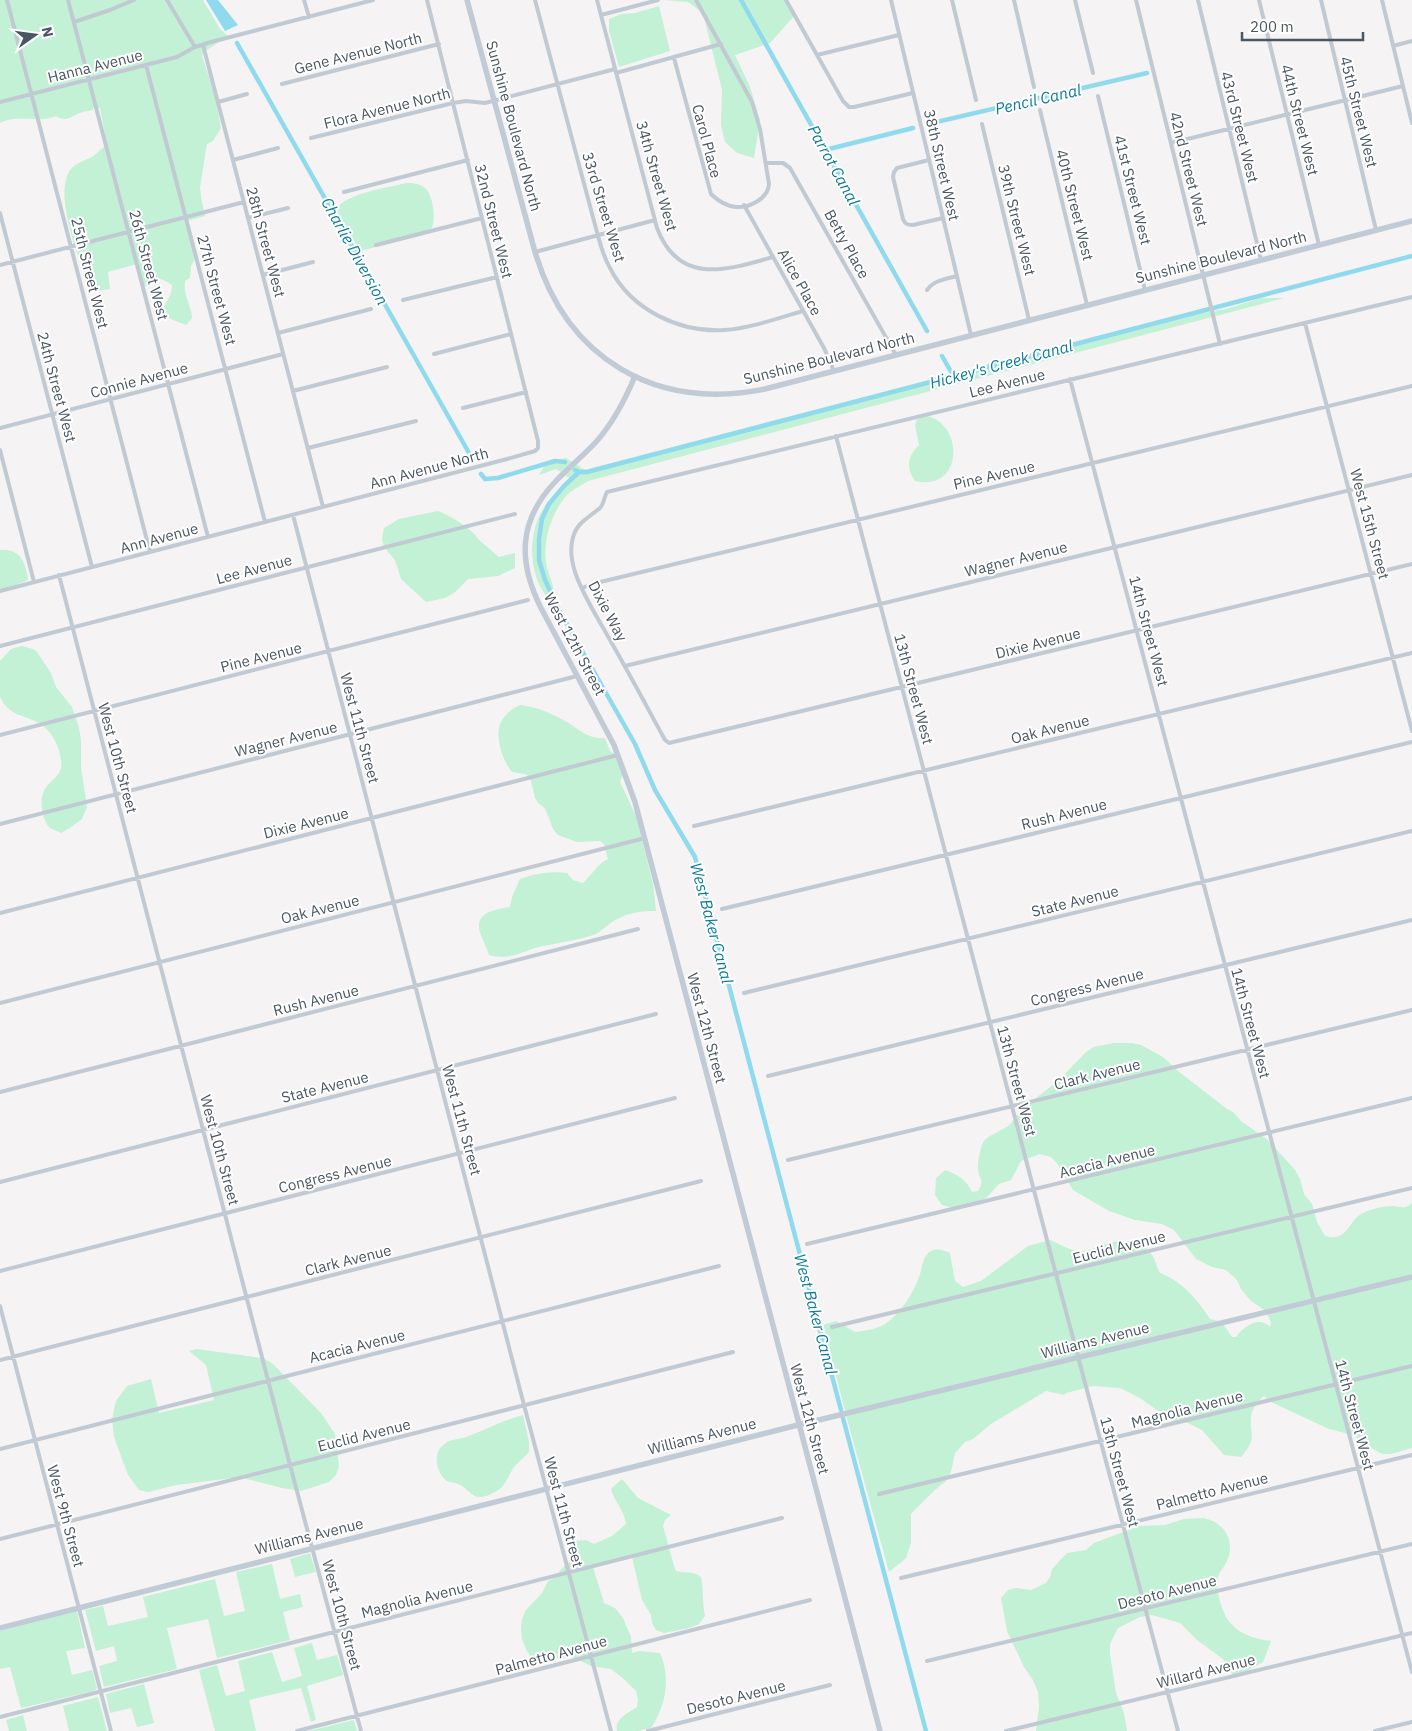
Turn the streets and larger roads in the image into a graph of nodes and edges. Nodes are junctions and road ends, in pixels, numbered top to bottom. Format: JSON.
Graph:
{"nodes":[{"id":1,"x":8,"y":0,"type":"edge"},
{"id":2,"x":68,"y":0,"type":"edge"},
{"id":3,"x":134,"y":0,"type":"edge"},
{"id":4,"x":167,"y":0,"type":"edge"},
{"id":5,"x":304,"y":0,"type":"edge"},
{"id":6,"x":373,"y":0,"type":"edge"},
{"id":7,"x":427,"y":0,"type":"edge"},
{"id":8,"x":468,"y":0,"type":"edge"},
{"id":9,"x":535,"y":0,"type":"edge"},
{"id":10,"x":597,"y":0,"type":"edge"},
{"id":11,"x":658,"y":0,"type":"edge"},
{"id":12,"x":696,"y":0,"type":"edge"},
{"id":13,"x":787,"y":0,"type":"edge"},
{"id":14,"x":891,"y":0,"type":"edge"},
{"id":15,"x":952,"y":0,"type":"edge"},
{"id":16,"x":1014,"y":0,"type":"edge"},
{"id":17,"x":1075,"y":0,"type":"edge"},
{"id":18,"x":1136,"y":0,"type":"edge"},
{"id":19,"x":1198,"y":0,"type":"edge"},
{"id":20,"x":1259,"y":0,"type":"edge"},
{"id":21,"x":1321,"y":0,"type":"edge"},
{"id":22,"x":1382,"y":0,"type":"edge"},
{"id":23,"x":366,"y":1,"type":"edge"},
{"id":24,"x":601,"y":15,"type":"junction"},
{"id":25,"x":308,"y":17,"type":"junction"},
{"id":26,"x":74,"y":22,"type":"junction"},
{"id":27,"x":899,"y":35,"type":"junction"},
{"id":28,"x":1412,"y":41,"type":"edge"},
{"id":29,"x":439,"y":44,"type":"junction"},
{"id":30,"x":721,"y":44,"type":"junction"},
{"id":31,"x":203,"y":45,"type":"junction"},
{"id":32,"x":1393,"y":46,"type":"junction"},
{"id":33,"x":195,"y":47,"type":"junction"},
{"id":34,"x":817,"y":55,"type":"junction"},
{"id":35,"x":674,"y":58,"type":"junction"},
{"id":36,"x":146,"y":65,"type":"junction"},
{"id":37,"x":615,"y":71,"type":"junction"},
{"id":38,"x":1092,"y":73,"type":"dead end"},
{"id":39,"x":89,"y":79,"type":"junction"},
{"id":40,"x":282,"y":84,"type":"dead end"},
{"id":41,"x":557,"y":84,"type":"junction"},
{"id":42,"x":1403,"y":86,"type":"junction"},
{"id":43,"x":1034,"y":87,"type":"dead end"},
{"id":44,"x":913,"y":93,"type":"junction"},
{"id":45,"x":32,"y":94,"type":"junction"},
{"id":46,"x":247,"y":94,"type":"dead end"},
{"id":47,"x":1098,"y":96,"type":"dead end"},
{"id":48,"x":494,"y":100,"type":"junction"},
{"id":49,"x":976,"y":100,"type":"dead end"},
{"id":50,"x":1345,"y":100,"type":"junction"},
{"id":51,"x":0,"y":102,"type":"edge"},
{"id":52,"x":218,"y":102,"type":"junction"},
{"id":53,"x":453,"y":103,"type":"junction"},
{"id":54,"x":1410,"y":103,"type":"edge"},
{"id":55,"x":1040,"y":110,"type":"dead end"},
{"id":56,"x":1287,"y":114,"type":"junction"},
{"id":57,"x":1412,"y":123,"type":"edge"},
{"id":58,"x":982,"y":124,"type":"dead end"},
{"id":59,"x":1229,"y":129,"type":"junction"},
{"id":60,"x":311,"y":138,"type":"dead end"},
{"id":61,"x":1171,"y":143,"type":"junction"},
{"id":62,"x":278,"y":148,"type":"dead end"},
{"id":63,"x":233,"y":160,"type":"junction"},
{"id":64,"x":468,"y":160,"type":"junction"},
{"id":65,"x":929,"y":160,"type":"junction"},
{"id":66,"x":766,"y":163,"type":"junction"},
{"id":67,"x":344,"y":192,"type":"dead end"},
{"id":68,"x":244,"y":202,"type":"junction"},
{"id":69,"x":744,"y":205,"type":"junction"},
{"id":70,"x":288,"y":208,"type":"dead end"},
{"id":71,"x":0,"y":213,"type":"edge"},
{"id":72,"x":186,"y":217,"type":"junction"},
{"id":73,"x":248,"y":218,"type":"junction"},
{"id":74,"x":482,"y":218,"type":"junction"},
{"id":75,"x":943,"y":218,"type":"junction"},
{"id":76,"x":655,"y":220,"type":"junction"},
{"id":77,"x":1412,"y":221,"type":"edge"},
{"id":78,"x":1376,"y":230,"type":"junction"},
{"id":79,"x":128,"y":232,"type":"junction"},
{"id":80,"x":598,"y":236,"type":"junction"},
{"id":81,"x":376,"y":245,"type":"dead end"},
{"id":82,"x":1319,"y":245,"type":"junction"},
{"id":83,"x":71,"y":247,"type":"junction"},
{"id":84,"x":535,"y":252,"type":"junction"},
{"id":85,"x":773,"y":257,"type":"junction"},
{"id":86,"x":1261,"y":260,"type":"junction"},
{"id":87,"x":13,"y":262,"type":"junction"},
{"id":88,"x":313,"y":262,"type":"dead end"},
{"id":89,"x":0,"y":265,"type":"edge"},
{"id":90,"x":263,"y":275,"type":"junction"},
{"id":91,"x":1203,"y":275,"type":"junction"},
{"id":92,"x":957,"y":276,"type":"junction"},
{"id":93,"x":497,"y":277,"type":"junction"},
{"id":94,"x":926,"y":290,"type":"dead end"},
{"id":95,"x":1145,"y":290,"type":"junction"},
{"id":96,"x":1412,"y":297,"type":"edge"},
{"id":97,"x":403,"y":300,"type":"dead end"},
{"id":98,"x":1087,"y":305,"type":"junction"},
{"id":99,"x":370,"y":309,"type":"dead end"},
{"id":100,"x":803,"y":311,"type":"junction"},
{"id":101,"x":1030,"y":320,"type":"junction"},
{"id":102,"x":1305,"y":323,"type":"junction"},
{"id":103,"x":278,"y":333,"type":"junction"},
{"id":104,"x":511,"y":334,"type":"junction"},
{"id":105,"x":971,"y":335,"type":"junction"},
{"id":106,"x":1220,"y":344,"type":"junction"},
{"id":107,"x":283,"y":354,"type":"junction"},
{"id":108,"x":434,"y":354,"type":"dead end"},
{"id":109,"x":896,"y":355,"type":"junction"},
{"id":110,"x":387,"y":366,"type":"dead end"},
{"id":111,"x":226,"y":369,"type":"junction"},
{"id":112,"x":834,"y":371,"type":"junction"},
{"id":113,"x":635,"y":376,"type":"junction"},
{"id":114,"x":1070,"y":380,"type":"junction"},
{"id":115,"x":168,"y":384,"type":"junction"},
{"id":116,"x":1412,"y":386,"type":"edge"},
{"id":117,"x":293,"y":391,"type":"junction"},
{"id":118,"x":526,"y":392,"type":"junction"},
{"id":119,"x":110,"y":399,"type":"junction"},
{"id":120,"x":1327,"y":407,"type":"junction"},
{"id":121,"x":462,"y":408,"type":"dead end"},
{"id":122,"x":52,"y":414,"type":"junction"},
{"id":123,"x":416,"y":421,"type":"dead end"},
{"id":124,"x":0,"y":428,"type":"edge"},
{"id":125,"x":836,"y":436,"type":"junction"},
{"id":126,"x":308,"y":448,"type":"junction"},
{"id":127,"x":538,"y":448,"type":"joint"},
{"id":128,"x":0,"y":450,"type":"edge"},
{"id":129,"x":1093,"y":464,"type":"junction"},
{"id":130,"x":1412,"y":475,"type":"edge"},
{"id":131,"x":1349,"y":490,"type":"junction"},
{"id":132,"x":607,"y":492,"type":"joint"},
{"id":133,"x":323,"y":507,"type":"junction"},
{"id":134,"x":514,"y":514,"type":"dead end"},
{"id":135,"x":293,"y":515,"type":"junction"},
{"id":136,"x":858,"y":520,"type":"junction"},
{"id":137,"x":265,"y":522,"type":"junction"},
{"id":138,"x":208,"y":537,"type":"junction"},
{"id":139,"x":1115,"y":547,"type":"junction"},
{"id":140,"x":150,"y":552,"type":"junction"},
{"id":141,"x":1412,"y":564,"type":"edge"},
{"id":142,"x":92,"y":567,"type":"junction"},
{"id":143,"x":306,"y":567,"type":"junction"},
{"id":144,"x":1371,"y":574,"type":"junction"},
{"id":145,"x":59,"y":575,"type":"junction"},
{"id":146,"x":34,"y":582,"type":"junction"},
{"id":147,"x":582,"y":588,"type":"junction"},
{"id":148,"x":0,"y":591,"type":"edge"},
{"id":149,"x":528,"y":600,"type":"dead end"},
{"id":150,"x":880,"y":604,"type":"junction"},
{"id":151,"x":73,"y":627,"type":"junction"},
{"id":152,"x":1137,"y":631,"type":"junction"},
{"id":153,"x":0,"y":646,"type":"edge"},
{"id":154,"x":328,"y":651,"type":"junction"},
{"id":155,"x":1412,"y":653,"type":"edge"},
{"id":156,"x":1393,"y":658,"type":"junction"},
{"id":157,"x":625,"y":666,"type":"junction"},
{"id":158,"x":577,"y":676,"type":"junction"},
{"id":159,"x":902,"y":687,"type":"junction"},
{"id":160,"x":94,"y":711,"type":"junction"},
{"id":161,"x":1159,"y":714,"type":"junction"},
{"id":162,"x":1412,"y":731,"type":"edge"},
{"id":163,"x":350,"y":734,"type":"junction"},
{"id":164,"x":0,"y":735,"type":"edge"},
{"id":165,"x":1412,"y":742,"type":"edge"},
{"id":166,"x":669,"y":743,"type":"joint"},
{"id":167,"x":618,"y":754,"type":"junction"},
{"id":168,"x":924,"y":771,"type":"junction"},
{"id":169,"x":116,"y":794,"type":"junction"},
{"id":170,"x":1181,"y":798,"type":"junction"},
{"id":171,"x":372,"y":818,"type":"junction"},
{"id":172,"x":0,"y":824,"type":"edge"},
{"id":173,"x":694,"y":826,"type":"dead end"},
{"id":174,"x":1412,"y":831,"type":"edge"},
{"id":175,"x":645,"y":838,"type":"junction"},
{"id":176,"x":946,"y":855,"type":"junction"},
{"id":177,"x":138,"y":878,"type":"junction"},
{"id":178,"x":1203,"y":882,"type":"junction"},
{"id":179,"x":394,"y":902,"type":"junction"},
{"id":180,"x":722,"y":909,"type":"dead end"},
{"id":181,"x":0,"y":913,"type":"edge"},
{"id":182,"x":1412,"y":920,"type":"edge"},
{"id":183,"x":638,"y":929,"type":"dead end"},
{"id":184,"x":968,"y":938,"type":"junction"},
{"id":185,"x":160,"y":962,"type":"junction"},
{"id":186,"x":1224,"y":966,"type":"junction"},
{"id":187,"x":415,"y":986,"type":"junction"},
{"id":188,"x":744,"y":993,"type":"dead end"},
{"id":189,"x":0,"y":1003,"type":"edge"},
{"id":190,"x":1412,"y":1010,"type":"edge"},
{"id":191,"x":656,"y":1014,"type":"dead end"},
{"id":192,"x":990,"y":1022,"type":"junction"},
{"id":193,"x":182,"y":1046,"type":"junction"},
{"id":194,"x":1246,"y":1049,"type":"junction"},
{"id":195,"x":437,"y":1070,"type":"junction"},
{"id":196,"x":768,"y":1076,"type":"dead end"},
{"id":197,"x":0,"y":1092,"type":"edge"},
{"id":198,"x":675,"y":1098,"type":"dead end"},
{"id":199,"x":1412,"y":1098,"type":"edge"},
{"id":200,"x":1012,"y":1106,"type":"junction"},
{"id":201,"x":203,"y":1130,"type":"junction"},
{"id":202,"x":1268,"y":1133,"type":"junction"},
{"id":203,"x":459,"y":1154,"type":"junction"},
{"id":204,"x":788,"y":1160,"type":"dead end"},
{"id":205,"x":701,"y":1181,"type":"dead end"},
{"id":206,"x":0,"y":1182,"type":"edge"},
{"id":207,"x":1412,"y":1188,"type":"edge"},
{"id":208,"x":1034,"y":1190,"type":"junction"},
{"id":209,"x":225,"y":1213,"type":"junction"},
{"id":210,"x":1290,"y":1217,"type":"junction"},
{"id":211,"x":481,"y":1237,"type":"junction"},
{"id":212,"x":807,"y":1244,"type":"dead end"},
{"id":213,"x":719,"y":1266,"type":"dead end"},
{"id":214,"x":0,"y":1271,"type":"edge"},
{"id":215,"x":1056,"y":1274,"type":"junction"},
{"id":216,"x":1412,"y":1277,"type":"edge"},
{"id":217,"x":247,"y":1297,"type":"junction"},
{"id":218,"x":1312,"y":1301,"type":"junction"},
{"id":219,"x":0,"y":1306,"type":"edge"},
{"id":220,"x":502,"y":1321,"type":"junction"},
{"id":221,"x":832,"y":1327,"type":"dead end"},
{"id":222,"x":733,"y":1352,"type":"dead end"},
{"id":223,"x":13,"y":1357,"type":"junction"},
{"id":224,"x":1078,"y":1357,"type":"junction"},
{"id":225,"x":0,"y":1360,"type":"edge"},
{"id":226,"x":1412,"y":1366,"type":"edge"},
{"id":227,"x":269,"y":1380,"type":"junction"},
{"id":228,"x":1335,"y":1384,"type":"junction"},
{"id":229,"x":524,"y":1405,"type":"junction"},
{"id":230,"x":798,"y":1425,"type":"junction"},
{"id":231,"x":35,"y":1440,"type":"junction"},
{"id":232,"x":1100,"y":1441,"type":"junction"},
{"id":233,"x":0,"y":1449,"type":"edge"},
{"id":234,"x":1412,"y":1455,"type":"edge"},
{"id":235,"x":290,"y":1465,"type":"junction"},
{"id":236,"x":1357,"y":1468,"type":"junction"},
{"id":237,"x":546,"y":1488,"type":"junction"},
{"id":238,"x":879,"y":1494,"type":"dead end"},
{"id":239,"x":782,"y":1518,"type":"dead end"},
{"id":240,"x":57,"y":1524,"type":"junction"},
{"id":241,"x":1122,"y":1524,"type":"junction"},
{"id":242,"x":0,"y":1539,"type":"edge"},
{"id":243,"x":1412,"y":1544,"type":"edge"},
{"id":244,"x":312,"y":1549,"type":"junction"},
{"id":245,"x":1380,"y":1552,"type":"junction"},
{"id":246,"x":569,"y":1572,"type":"junction"},
{"id":247,"x":901,"y":1578,"type":"dead end"},
{"id":248,"x":810,"y":1600,"type":"dead end"},
{"id":249,"x":78,"y":1608,"type":"junction"},
{"id":250,"x":1145,"y":1608,"type":"junction"},
{"id":251,"x":0,"y":1628,"type":"edge"},
{"id":252,"x":335,"y":1632,"type":"junction"},
{"id":253,"x":1412,"y":1633,"type":"edge"},
{"id":254,"x":1402,"y":1636,"type":"junction"},
{"id":255,"x":591,"y":1656,"type":"junction"},
{"id":256,"x":927,"y":1661,"type":"dead end"},
{"id":257,"x":1412,"y":1672,"type":"edge"},
{"id":258,"x":830,"y":1684,"type":"dead end"},
{"id":259,"x":101,"y":1692,"type":"junction"},
{"id":260,"x":1168,"y":1692,"type":"junction"},
{"id":261,"x":357,"y":1716,"type":"junction"},
{"id":262,"x":0,"y":1717,"type":"edge"},
{"id":263,"x":1412,"y":1722,"type":"edge"},
{"id":264,"x":111,"y":1731,"type":"edge"},
{"id":265,"x":297,"y":1731,"type":"edge"},
{"id":266,"x":361,"y":1731,"type":"edge"},
{"id":267,"x":611,"y":1731,"type":"edge"},
{"id":268,"x":648,"y":1731,"type":"edge"},
{"id":269,"x":880,"y":1731,"type":"edge"},
{"id":270,"x":1006,"y":1731,"type":"edge"},
{"id":271,"x":1178,"y":1731,"type":"edge"},
{"id":272,"x":1375,"y":1731,"type":"edge"}],
"edges":[{"from":1,"to":45,"type":"street","name":"25th Street West"},
{"from":2,"to":26,"type":"street","name":"26th Street West"},
{"from":3,"to":26,"type":"street"},
{"from":4,"to":33,"type":"street"},
{"from":5,"to":25,"type":"street"},
{"from":6,"to":23,"type":"street"},
{"from":7,"to":29,"type":"street","name":"32nd Street West"},
{"from":8,"to":48,"type":"street","name":"Sunshine Boulevard North"},
{"from":9,"to":41,"type":"street","name":"33rd Street West"},
{"from":10,"to":24,"type":"street","name":"34th Street West"},
{"from":11,"to":24,"type":"street"},
{"from":12,"to":30,"type":"street"},
{"from":13,"to":34,"type":"street"},
{"from":14,"to":27,"type":"street","name":"38th Street West"},
{"from":15,"to":49,"type":"street"},
{"from":16,"to":43,"type":"street"},
{"from":17,"to":38,"type":"street"},
{"from":18,"to":61,"type":"street","name":"42nd Street West"},
{"from":19,"to":59,"type":"street","name":"43rd Street West"},
{"from":20,"to":56,"type":"street","name":"44th Street West"},
{"from":21,"to":50,"type":"street","name":"45th Street West"},
{"from":22,"to":32,"type":"street"},
{"from":23,"to":25,"type":"street"},
{"from":24,"to":37,"type":"street","name":"34th Street West"},
{"from":25,"to":31,"type":"street"},
{"from":26,"to":39,"type":"street","name":"26th Street West"},
{"from":27,"to":34,"type":"street"},
{"from":27,"to":44,"type":"street","name":"38th Street West"},
{"from":28,"to":32,"type":"street"},
{"from":29,"to":40,"type":"street","name":"Gene Avenue North"},
{"from":29,"to":53,"type":"street","name":"32nd Street West"},
{"from":30,"to":35,"type":"street","name":"Flora Avenue North"},
{"from":30,"to":66,"type":"street"},
{"from":31,"to":33,"type":"street"},
{"from":31,"to":52,"type":"street","name":"28th Street West"},
{"from":32,"to":42,"type":"street"},
{"from":33,"to":36,"type":"street","name":"Hanna Avenue"},
{"from":34,"to":44,"type":"street"},
{"from":35,"to":37,"type":"street","name":"Flora Avenue North"},
{"from":35,"to":69,"type":"street","name":"Carol Place"},
{"from":36,"to":39,"type":"street","name":"Hanna Avenue"},
{"from":36,"to":72,"type":"street","name":"27th Street West"},
{"from":37,"to":41,"type":"street","name":"Flora Avenue North"},
{"from":37,"to":76,"type":"street","name":"34th Street West"},
{"from":39,"to":45,"type":"street","name":"Hanna Avenue"},
{"from":39,"to":79,"type":"street","name":"26th Street West"},
{"from":41,"to":48,"type":"street","name":"Flora Avenue North"},
{"from":41,"to":80,"type":"street","name":"33rd Street West"},
{"from":42,"to":50,"type":"street"},
{"from":42,"to":54,"type":"street"},
{"from":44,"to":65,"type":"street","name":"38th Street West"},
{"from":45,"to":51,"type":"street","name":"Hanna Avenue"},
{"from":45,"to":83,"type":"street","name":"25th Street West"},
{"from":46,"to":52,"type":"street"},
{"from":47,"to":95,"type":"street","name":"41st Street West"},
{"from":48,"to":53,"type":"street","name":"Flora Avenue North"},
{"from":48,"to":84,"type":"street","name":"Sunshine Boulevard North"},
{"from":50,"to":56,"type":"street"},
{"from":50,"to":78,"type":"street","name":"45th Street West"},
{"from":52,"to":63,"type":"street","name":"28th Street West"},
{"from":53,"to":60,"type":"street","name":"Flora Avenue North"},
{"from":53,"to":64,"type":"street","name":"32nd Street West"},
{"from":54,"to":57,"type":"street"},
{"from":55,"to":98,"type":"street","name":"40th Street West"},
{"from":56,"to":59,"type":"street"},
{"from":56,"to":82,"type":"street","name":"44th Street West"},
{"from":58,"to":101,"type":"street","name":"39th Street West"},
{"from":59,"to":61,"type":"street"},
{"from":59,"to":86,"type":"street","name":"43rd Street West"},
{"from":61,"to":91,"type":"street","name":"42nd Street West"},
{"from":62,"to":63,"type":"street"},
{"from":63,"to":68,"type":"street","name":"28th Street West"},
{"from":64,"to":67,"type":"street"},
{"from":64,"to":74,"type":"street","name":"32nd Street West"},
{"from":65,"to":75,"type":"street","name":"38th Street West"},
{"from":65,"to":75,"type":"street"},
{"from":66,"to":69,"type":"street"},
{"from":66,"to":109,"type":"street","name":"Betty Place"},
{"from":68,"to":72,"type":"street"},
{"from":68,"to":73,"type":"street","name":"28th Street West"},
{"from":69,"to":85,"type":"street","name":"Alice Place"},
{"from":70,"to":73,"type":"street"},
{"from":71,"to":87,"type":"street","name":"24th Street West"},
{"from":72,"to":79,"type":"street"},
{"from":72,"to":111,"type":"street","name":"27th Street West"},
{"from":73,"to":90,"type":"street","name":"28th Street West"},
{"from":74,"to":81,"type":"street"},
{"from":74,"to":93,"type":"street","name":"32nd Street West"},
{"from":75,"to":92,"type":"street","name":"38th Street West"},
{"from":76,"to":80,"type":"street"},
{"from":76,"to":85,"type":"street","name":"34th Street West"},
{"from":77,"to":78,"type":"street","name":"Sunshine Boulevard North"},
{"from":78,"to":82,"type":"street","name":"Sunshine Boulevard North"},
{"from":79,"to":83,"type":"street"},
{"from":79,"to":115,"type":"street","name":"26th Street West"},
{"from":80,"to":84,"type":"street"},
{"from":80,"to":100,"type":"street","name":"33rd Street West"},
{"from":82,"to":86,"type":"street","name":"Sunshine Boulevard North"},
{"from":83,"to":87,"type":"street"},
{"from":83,"to":119,"type":"street","name":"25th Street West"},
{"from":84,"to":113,"type":"street","name":"Sunshine Boulevard North"},
{"from":85,"to":100,"type":"street","name":"Alice Place"},
{"from":86,"to":91,"type":"street","name":"Sunshine Boulevard North"},
{"from":87,"to":89,"type":"street"},
{"from":87,"to":122,"type":"street","name":"24th Street West"},
{"from":88,"to":90,"type":"street"},
{"from":90,"to":103,"type":"street","name":"28th Street West"},
{"from":91,"to":95,"type":"street","name":"Sunshine Boulevard North"},
{"from":91,"to":106,"type":"street","name":"42nd Street West"},
{"from":92,"to":94,"type":"street"},
{"from":92,"to":105,"type":"street","name":"38th Street West"},
{"from":93,"to":97,"type":"street"},
{"from":93,"to":104,"type":"street","name":"32nd Street West"},
{"from":95,"to":98,"type":"street","name":"Sunshine Boulevard North"},
{"from":96,"to":102,"type":"street","name":"Lee Avenue"},
{"from":98,"to":101,"type":"street","name":"Sunshine Boulevard North"},
{"from":99,"to":103,"type":"street"},
{"from":100,"to":112,"type":"street","name":"Alice Place"},
{"from":101,"to":105,"type":"street","name":"Sunshine Boulevard North"},
{"from":102,"to":106,"type":"street","name":"Lee Avenue"},
{"from":102,"to":120,"type":"street","name":"West 15th Street"},
{"from":103,"to":107,"type":"street","name":"28th Street West"},
{"from":104,"to":108,"type":"street"},
{"from":104,"to":118,"type":"street","name":"32nd Street West"},
{"from":105,"to":109,"type":"street","name":"Sunshine Boulevard North"},
{"from":106,"to":114,"type":"street","name":"Lee Avenue"},
{"from":107,"to":111,"type":"street","name":"Connie Avenue"},
{"from":107,"to":117,"type":"street","name":"28th Street West"},
{"from":109,"to":112,"type":"street","name":"Sunshine Boulevard North"},
{"from":110,"to":117,"type":"street"},
{"from":111,"to":115,"type":"street","name":"Connie Avenue"},
{"from":111,"to":137,"type":"street","name":"27th Street West"},
{"from":112,"to":113,"type":"street","name":"Sunshine Boulevard North"},
{"from":113,"to":158,"type":"street","name":"West 12th Street"},
{"from":114,"to":125,"type":"street","name":"Lee Avenue"},
{"from":114,"to":129,"type":"street","name":"14th Street West"},
{"from":115,"to":119,"type":"street","name":"Connie Avenue"},
{"from":115,"to":138,"type":"street","name":"26th Street West"},
{"from":116,"to":120,"type":"street","name":"Pine Avenue"},
{"from":117,"to":126,"type":"street","name":"28th Street West"},
{"from":118,"to":121,"type":"street"},
{"from":118,"to":127,"type":"street","name":"32nd Street West"},
{"from":119,"to":122,"type":"street","name":"Connie Avenue"},
{"from":119,"to":140,"type":"street","name":"25th Street West"},
{"from":120,"to":129,"type":"street","name":"Pine Avenue"},
{"from":120,"to":131,"type":"street","name":"West 15th Street"},
{"from":122,"to":124,"type":"street","name":"Connie Avenue"},
{"from":122,"to":142,"type":"street","name":"24th Street West"},
{"from":123,"to":126,"type":"street"},
{"from":125,"to":132,"type":"street","name":"Lee Avenue"},
{"from":125,"to":136,"type":"street","name":"13th Street West"},
{"from":126,"to":133,"type":"street","name":"28th Street West"},
{"from":127,"to":133,"type":"street","name":"Ann Avenue North"},
{"from":128,"to":146,"type":"street"},
{"from":129,"to":136,"type":"street","name":"Pine Avenue"},
{"from":129,"to":139,"type":"street","name":"14th Street West"},
{"from":130,"to":131,"type":"street","name":"Wagner Avenue"},
{"from":131,"to":139,"type":"street","name":"Wagner Avenue"},
{"from":131,"to":144,"type":"street","name":"West 15th Street"},
{"from":132,"to":147,"type":"street","name":"Dixie Way"},
{"from":133,"to":135,"type":"street","name":"Ann Avenue"},
{"from":134,"to":143,"type":"street","name":"Lee Avenue"},
{"from":135,"to":137,"type":"street","name":"Ann Avenue"},
{"from":135,"to":143,"type":"street","name":"West 11th Street"},
{"from":136,"to":147,"type":"street","name":"Pine Avenue"},
{"from":136,"to":150,"type":"street","name":"13th Street West"},
{"from":137,"to":138,"type":"street","name":"Ann Avenue"},
{"from":138,"to":140,"type":"street","name":"Ann Avenue"},
{"from":139,"to":150,"type":"street","name":"Wagner Avenue"},
{"from":139,"to":152,"type":"street","name":"14th Street West"},
{"from":140,"to":142,"type":"street","name":"Ann Avenue"},
{"from":141,"to":144,"type":"street","name":"Dixie Avenue"},
{"from":142,"to":145,"type":"street","name":"Ann Avenue"},
{"from":143,"to":151,"type":"street","name":"Lee Avenue"},
{"from":143,"to":154,"type":"street","name":"West 11th Street"},
{"from":144,"to":152,"type":"street","name":"Dixie Avenue"},
{"from":144,"to":156,"type":"street","name":"West 15th Street"},
{"from":145,"to":146,"type":"street","name":"Ann Avenue"},
{"from":145,"to":151,"type":"street","name":"West 10th Street"},
{"from":146,"to":148,"type":"street","name":"Ann Avenue"},
{"from":147,"to":157,"type":"street","name":"Dixie Way"},
{"from":149,"to":154,"type":"street","name":"Pine Avenue"},
{"from":150,"to":157,"type":"street","name":"Wagner Avenue"},
{"from":150,"to":159,"type":"street","name":"13th Street West"},
{"from":151,"to":153,"type":"street","name":"Lee Avenue"},
{"from":151,"to":160,"type":"street","name":"West 10th Street"},
{"from":152,"to":159,"type":"street","name":"Dixie Avenue"},
{"from":152,"to":161,"type":"street","name":"14th Street West"},
{"from":154,"to":160,"type":"street","name":"Pine Avenue"},
{"from":154,"to":163,"type":"street","name":"West 11th Street"},
{"from":155,"to":156,"type":"street","name":"Oak Avenue"},
{"from":156,"to":161,"type":"street","name":"Oak Avenue"},
{"from":156,"to":162,"type":"street","name":"West 15th Street"},
{"from":157,"to":166,"type":"street","name":"Dixie Way"},
{"from":158,"to":163,"type":"street","name":"Wagner Avenue"},
{"from":158,"to":167,"type":"street","name":"West 12th Street"},
{"from":159,"to":166,"type":"street","name":"Dixie Avenue"},
{"from":159,"to":168,"type":"street","name":"13th Street West"},
{"from":160,"to":164,"type":"street","name":"Pine Avenue"},
{"from":160,"to":169,"type":"street","name":"West 10th Street"},
{"from":161,"to":168,"type":"street","name":"Oak Avenue"},
{"from":161,"to":170,"type":"street","name":"14th Street West"},
{"from":163,"to":169,"type":"street","name":"Wagner Avenue"},
{"from":163,"to":171,"type":"street","name":"West 11th Street"},
{"from":165,"to":170,"type":"street","name":"Rush Avenue"},
{"from":167,"to":171,"type":"street","name":"Dixie Avenue"},
{"from":167,"to":175,"type":"street","name":"West 12th Street"},
{"from":168,"to":173,"type":"street","name":"Oak Avenue"},
{"from":168,"to":176,"type":"street","name":"13th Street West"},
{"from":169,"to":172,"type":"street","name":"Wagner Avenue"},
{"from":169,"to":177,"type":"street","name":"West 10th Street"},
{"from":170,"to":176,"type":"street","name":"Rush Avenue"},
{"from":170,"to":178,"type":"street","name":"14th Street West"},
{"from":171,"to":177,"type":"street","name":"Dixie Avenue"},
{"from":171,"to":179,"type":"street","name":"West 11th Street"},
{"from":174,"to":178,"type":"street","name":"State Avenue"},
{"from":175,"to":179,"type":"street","name":"Oak Avenue"},
{"from":175,"to":230,"type":"street","name":"West 12th Street"},
{"from":176,"to":180,"type":"street","name":"Rush Avenue"},
{"from":176,"to":184,"type":"street","name":"13th Street West"},
{"from":177,"to":181,"type":"street","name":"Dixie Avenue"},
{"from":177,"to":185,"type":"street","name":"West 10th Street"},
{"from":178,"to":184,"type":"street","name":"State Avenue"},
{"from":178,"to":186,"type":"street","name":"14th Street West"},
{"from":179,"to":185,"type":"street","name":"Oak Avenue"},
{"from":179,"to":187,"type":"street","name":"West 11th Street"},
{"from":182,"to":186,"type":"street","name":"Congress Avenue"},
{"from":183,"to":187,"type":"street","name":"Rush Avenue"},
{"from":184,"to":188,"type":"street","name":"State Avenue"},
{"from":184,"to":192,"type":"street","name":"13th Street West"},
{"from":185,"to":189,"type":"street","name":"Oak Avenue"},
{"from":185,"to":193,"type":"street","name":"West 10th Street"},
{"from":186,"to":192,"type":"street","name":"Congress Avenue"},
{"from":186,"to":194,"type":"street","name":"14th Street West"},
{"from":187,"to":193,"type":"street","name":"Rush Avenue"},
{"from":187,"to":195,"type":"street","name":"West 11th Street"},
{"from":190,"to":194,"type":"street","name":"Clark Avenue"},
{"from":191,"to":195,"type":"street","name":"State Avenue"},
{"from":192,"to":196,"type":"street","name":"Congress Avenue"},
{"from":192,"to":200,"type":"street","name":"13th Street West"},
{"from":193,"to":197,"type":"street","name":"Rush Avenue"},
{"from":193,"to":201,"type":"street","name":"West 10th Street"},
{"from":194,"to":200,"type":"street","name":"Clark Avenue"},
{"from":194,"to":202,"type":"street","name":"14th Street West"},
{"from":195,"to":201,"type":"street","name":"State Avenue"},
{"from":195,"to":203,"type":"street","name":"West 11th Street"},
{"from":198,"to":203,"type":"street","name":"Congress Avenue"},
{"from":199,"to":202,"type":"street","name":"Acacia Avenue"},
{"from":200,"to":204,"type":"street","name":"Clark Avenue"},
{"from":200,"to":208,"type":"street","name":"13th Street West"},
{"from":201,"to":206,"type":"street","name":"State Avenue"},
{"from":201,"to":209,"type":"street","name":"West 10th Street"},
{"from":202,"to":208,"type":"street","name":"Acacia Avenue"},
{"from":202,"to":210,"type":"street","name":"14th Street West"},
{"from":203,"to":209,"type":"street","name":"Congress Avenue"},
{"from":203,"to":211,"type":"street","name":"West 11th Street"},
{"from":205,"to":211,"type":"street","name":"Clark Avenue"},
{"from":207,"to":210,"type":"street","name":"Euclid Avenue"},
{"from":208,"to":212,"type":"street","name":"Acacia Avenue"},
{"from":208,"to":215,"type":"street","name":"13th Street West"},
{"from":209,"to":214,"type":"street","name":"Congress Avenue"},
{"from":209,"to":217,"type":"street","name":"West 10th Street"},
{"from":210,"to":215,"type":"street","name":"Euclid Avenue"},
{"from":210,"to":218,"type":"street","name":"14th Street West"},
{"from":211,"to":217,"type":"street","name":"Clark Avenue"},
{"from":211,"to":220,"type":"street","name":"West 11th Street"},
{"from":213,"to":220,"type":"street","name":"Acacia Avenue"},
{"from":215,"to":221,"type":"street","name":"Euclid Avenue"},
{"from":215,"to":224,"type":"street","name":"13th Street West"},
{"from":216,"to":218,"type":"street","name":"Williams Avenue"},
{"from":217,"to":223,"type":"street","name":"Clark Avenue"},
{"from":217,"to":227,"type":"street","name":"West 10th Street"},
{"from":218,"to":224,"type":"street","name":"Williams Avenue"},
{"from":218,"to":228,"type":"street","name":"14th Street West"},
{"from":219,"to":223,"type":"street","name":"West 9th Street"},
{"from":220,"to":227,"type":"street","name":"Acacia Avenue"},
{"from":220,"to":229,"type":"street","name":"West 11th Street"},
{"from":222,"to":229,"type":"street","name":"Euclid Avenue"},
{"from":223,"to":225,"type":"street","name":"Clark Avenue"},
{"from":223,"to":231,"type":"street","name":"West 9th Street"},
{"from":224,"to":230,"type":"street","name":"Williams Avenue"},
{"from":224,"to":232,"type":"street","name":"13th Street West"},
{"from":226,"to":228,"type":"street","name":"Magnolia Avenue"},
{"from":227,"to":231,"type":"street","name":"Acacia Avenue"},
{"from":227,"to":235,"type":"street","name":"West 10th Street"},
{"from":228,"to":232,"type":"street","name":"Magnolia Avenue"},
{"from":228,"to":236,"type":"street","name":"14th Street West"},
{"from":229,"to":235,"type":"street","name":"Euclid Avenue"},
{"from":229,"to":237,"type":"street","name":"West 11th Street"},
{"from":230,"to":237,"type":"street","name":"Williams Avenue"},
{"from":230,"to":269,"type":"street","name":"West 12th Street"},
{"from":231,"to":233,"type":"street","name":"Acacia Avenue"},
{"from":231,"to":240,"type":"street","name":"West 9th Street"},
{"from":232,"to":238,"type":"street","name":"Magnolia Avenue"},
{"from":232,"to":241,"type":"street","name":"13th Street West"},
{"from":234,"to":236,"type":"street","name":"Palmetto Avenue"},
{"from":235,"to":240,"type":"street","name":"Euclid Avenue"},
{"from":235,"to":244,"type":"street","name":"West 10th Street"},
{"from":236,"to":241,"type":"street","name":"Palmetto Avenue"},
{"from":236,"to":245,"type":"street","name":"14th Street West"},
{"from":237,"to":244,"type":"street","name":"Williams Avenue"},
{"from":237,"to":246,"type":"street","name":"West 11th Street"},
{"from":239,"to":246,"type":"street","name":"Magnolia Avenue"},
{"from":240,"to":242,"type":"street","name":"Euclid Avenue"},
{"from":240,"to":249,"type":"street","name":"West 9th Street"},
{"from":241,"to":247,"type":"street","name":"Palmetto Avenue"},
{"from":241,"to":250,"type":"street","name":"13th Street West"},
{"from":243,"to":245,"type":"street","name":"Desoto Avenue"},
{"from":244,"to":249,"type":"street","name":"Williams Avenue"},
{"from":244,"to":252,"type":"street","name":"West 10th Street"},
{"from":245,"to":250,"type":"street","name":"Desoto Avenue"},
{"from":245,"to":254,"type":"street","name":"14th Street West"},
{"from":246,"to":252,"type":"street","name":"Magnolia Avenue"},
{"from":246,"to":255,"type":"street","name":"West 11th Street"},
{"from":248,"to":255,"type":"street","name":"Palmetto Avenue"},
{"from":249,"to":251,"type":"street","name":"Williams Avenue"},
{"from":249,"to":259,"type":"street","name":"West 9th Street"},
{"from":250,"to":256,"type":"street","name":"Desoto Avenue"},
{"from":250,"to":260,"type":"street","name":"13th Street West"},
{"from":252,"to":259,"type":"street","name":"Magnolia Avenue"},
{"from":252,"to":261,"type":"street","name":"West 10th Street"},
{"from":253,"to":254,"type":"street","name":"Willard Avenue"},
{"from":254,"to":257,"type":"street","name":"14th Street West"},
{"from":254,"to":260,"type":"street","name":"Willard Avenue"},
{"from":255,"to":261,"type":"street","name":"Palmetto Avenue"},
{"from":255,"to":267,"type":"street","name":"West 11th Street"},
{"from":258,"to":268,"type":"street","name":"Desoto Avenue"},
{"from":259,"to":262,"type":"street","name":"Magnolia Avenue"},
{"from":259,"to":264,"type":"street","name":"West 9th Street"},
{"from":260,"to":270,"type":"street","name":"Willard Avenue"},
{"from":260,"to":271,"type":"street","name":"13th Street West"},
{"from":261,"to":265,"type":"street","name":"Palmetto Avenue"},
{"from":261,"to":266,"type":"street","name":"West 10th Street"},
{"from":263,"to":272,"type":"street"}]}
